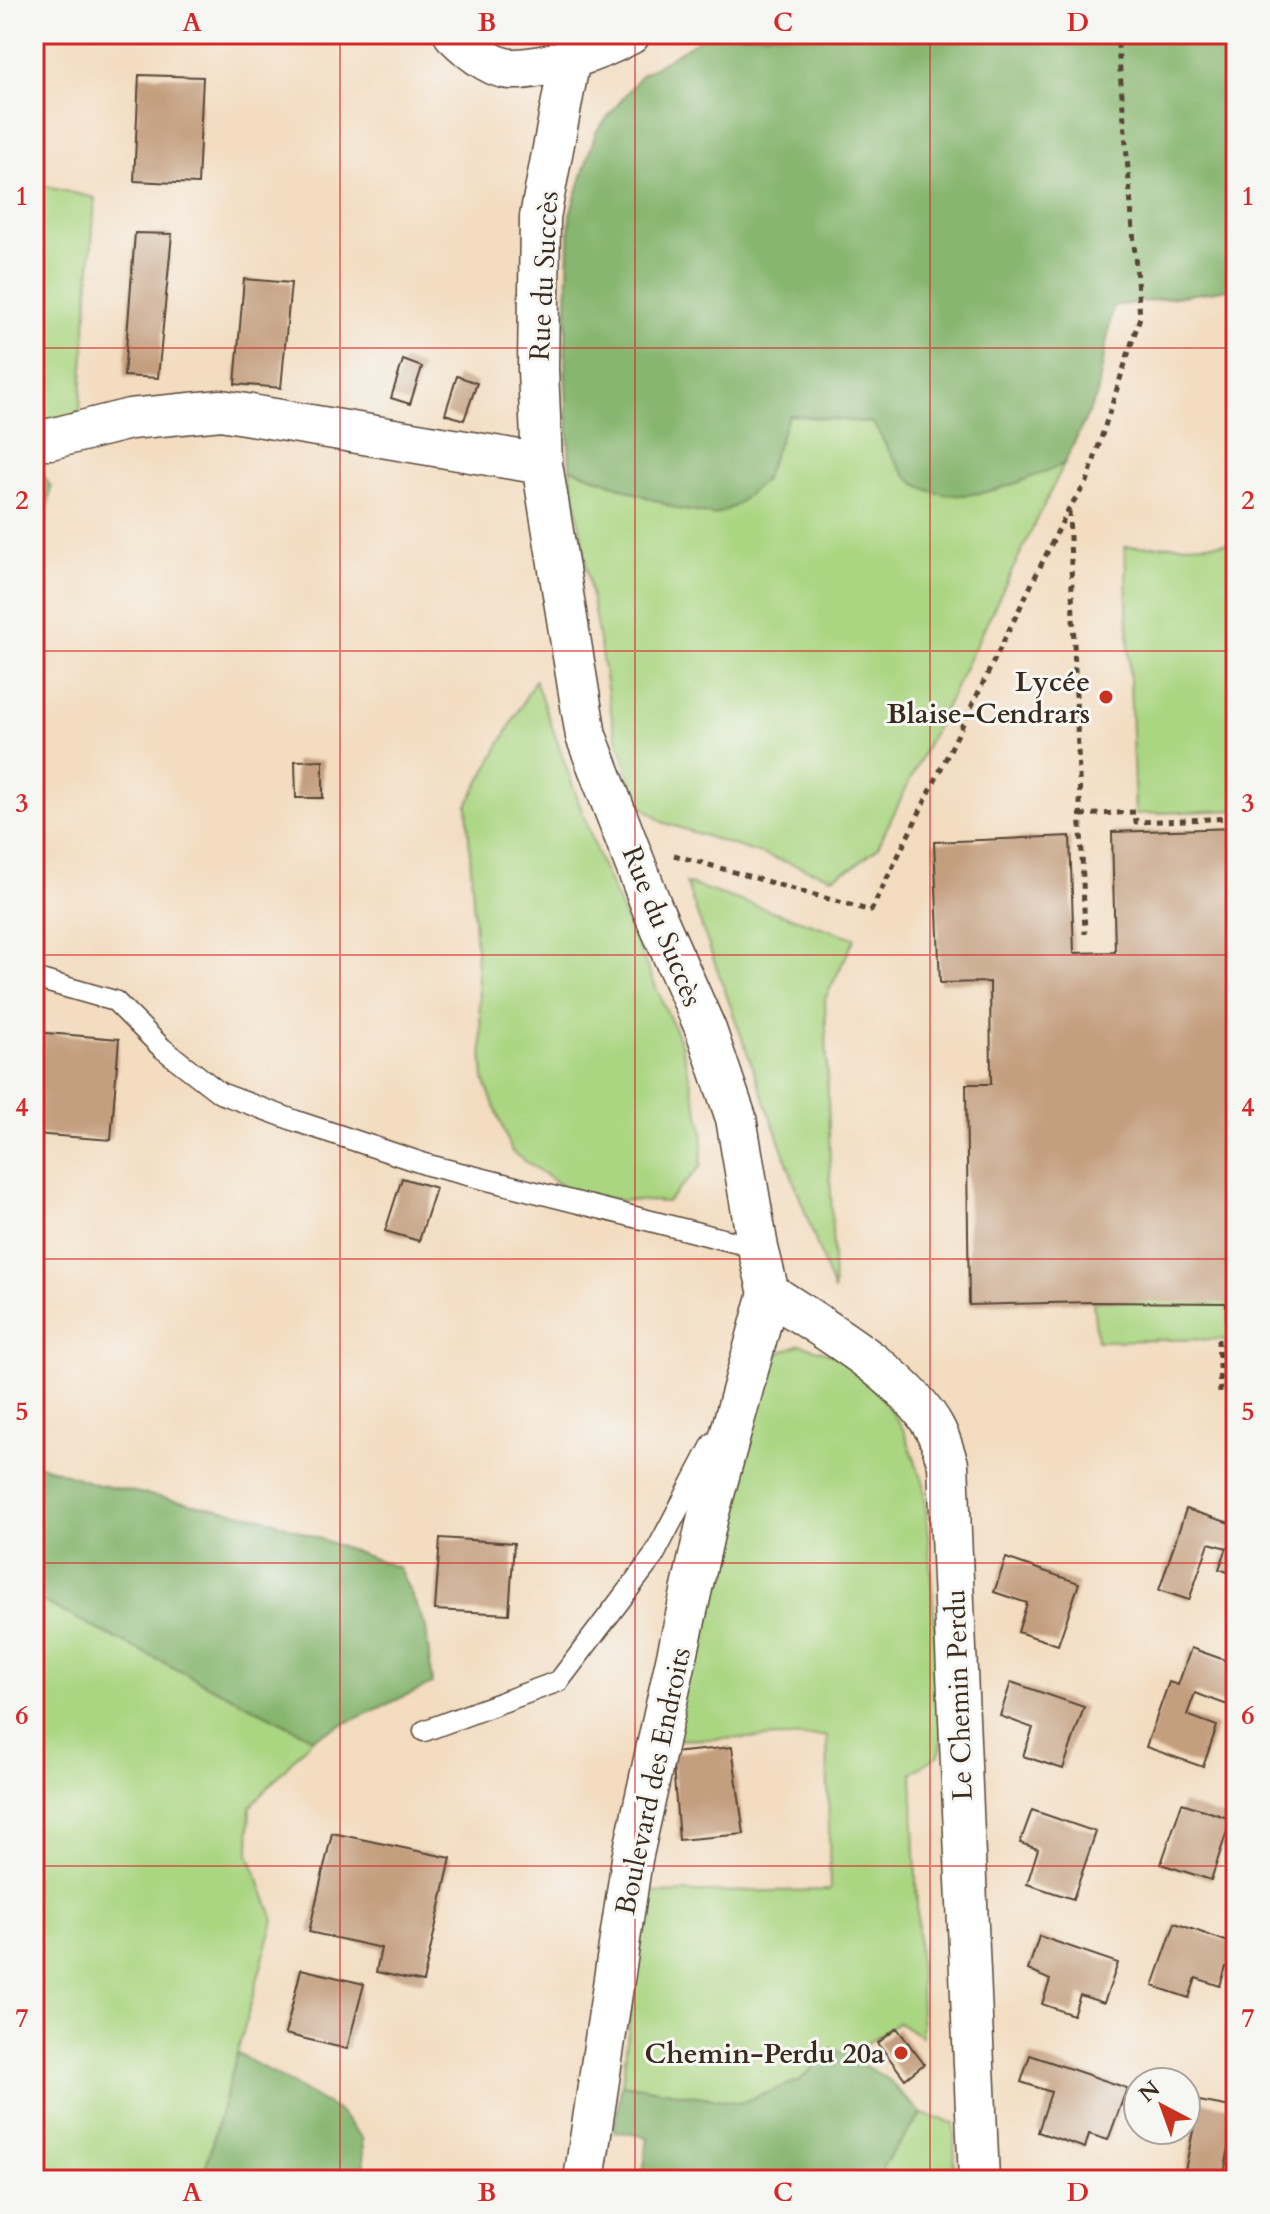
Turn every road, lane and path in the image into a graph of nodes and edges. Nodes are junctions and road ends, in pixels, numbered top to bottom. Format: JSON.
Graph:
{"nodes":[{"id":1,"x":454,"y":34,"type":"edge"},
{"id":2,"x":630,"y":34,"type":"edge"},
{"id":3,"x":1117,"y":34,"type":"edge"},
{"id":4,"x":574,"y":47,"type":"edge"},
{"id":5,"x":34,"y":439,"type":"edge"},
{"id":6,"x":542,"y":464,"type":"junction"},
{"id":7,"x":1069,"y":508,"type":"junction"},
{"id":8,"x":1081,"y":815,"type":"junction"},
{"id":9,"x":1236,"y":818,"type":"edge"},
{"id":10,"x":628,"y":842,"type":"junction"},
{"id":11,"x":1085,"y":934,"type":"dead end"},
{"id":12,"x":34,"y":978,"type":"edge"},
{"id":13,"x":758,"y":1248,"type":"junction"},
{"id":14,"x":769,"y":1293,"type":"junction"},
{"id":15,"x":1218,"y":1339,"type":"dead end"},
{"id":16,"x":743,"y":1386,"type":"junction"},
{"id":17,"x":1236,"y":1393,"type":"edge"},
{"id":18,"x":424,"y":1731,"type":"dead end"},
{"id":19,"x":584,"y":2180,"type":"edge"},
{"id":20,"x":979,"y":2180,"type":"edge"}],
"edges":[{"from":1,"to":4,"type":"street"},
{"from":2,"to":4,"type":"street"},
{"from":3,"to":7,"type":"path"},
{"from":4,"to":6,"type":"street","name":"Rue du Succès"},
{"from":5,"to":6,"type":"street"},
{"from":6,"to":10,"type":"street","name":"Rue du Succès"},
{"from":7,"to":8,"type":"path"},
{"from":7,"to":10,"type":"path"},
{"from":8,"to":9,"type":"path"},
{"from":8,"to":11,"type":"path"},
{"from":10,"to":13,"type":"street","name":"Rue du Succès"},
{"from":12,"to":13,"type":"lane"},
{"from":13,"to":14,"type":"street","name":"Rue du Succès"},
{"from":14,"to":16,"type":"street","name":"Rue du Succès"},
{"from":14,"to":20,"type":"street","name":"Le Chemin Perdu"},
{"from":15,"to":17,"type":"path"},
{"from":16,"to":18,"type":"lane"},
{"from":16,"to":19,"type":"street","name":"Boulevard des Endroits"}]}
